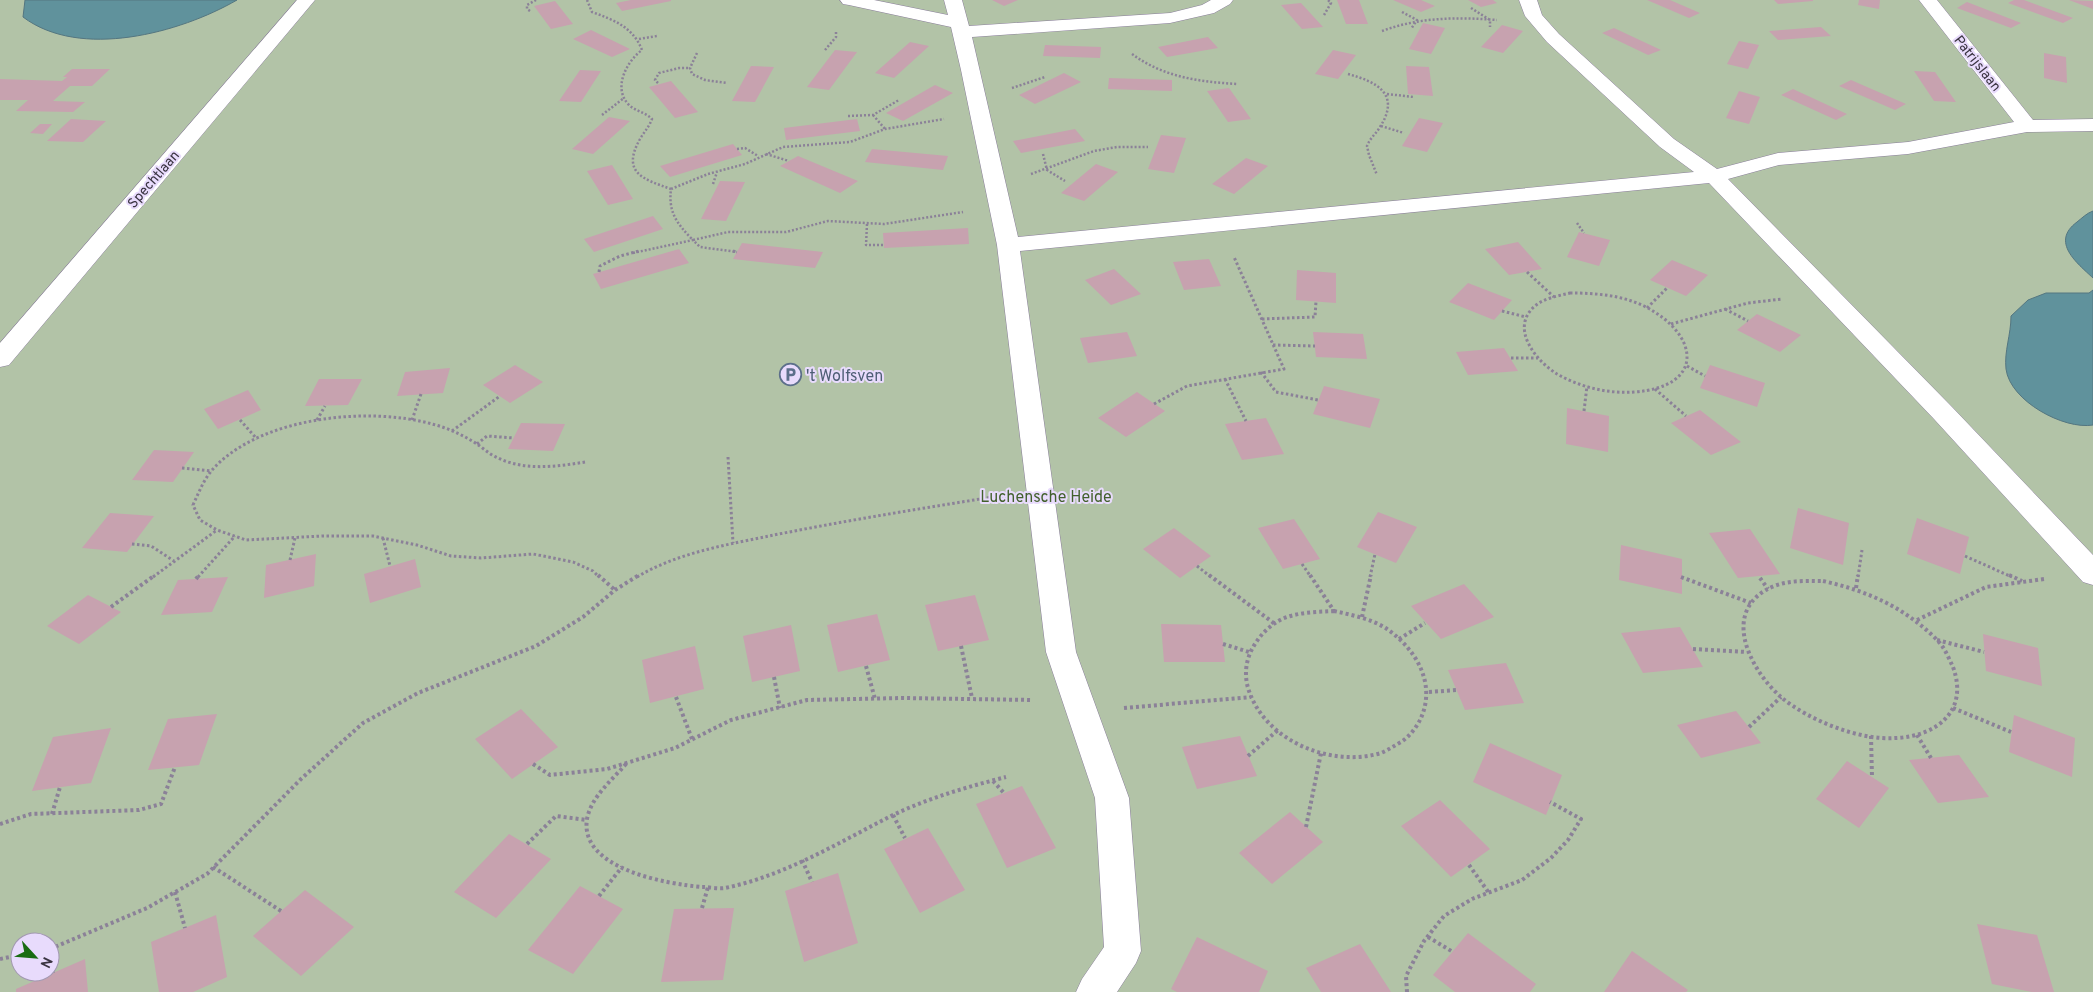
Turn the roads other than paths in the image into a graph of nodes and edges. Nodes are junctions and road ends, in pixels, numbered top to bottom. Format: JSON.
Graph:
{"nodes":[{"id":1,"x":306,"y":0,"type":"edge"},
{"id":2,"x":849,"y":0,"type":"edge"},
{"id":3,"x":953,"y":0,"type":"edge"},
{"id":4,"x":1224,"y":0,"type":"edge"},
{"id":5,"x":1928,"y":0,"type":"edge"},
{"id":6,"x":1531,"y":8,"type":"edge"},
{"id":7,"x":960,"y":28,"type":"junction"},
{"id":8,"x":2093,"y":125,"type":"edge"},
{"id":9,"x":2028,"y":126,"type":"junction"},
{"id":10,"x":1714,"y":176,"type":"junction"},
{"id":11,"x":1008,"y":245,"type":"junction"},
{"id":12,"x":0,"y":359,"type":"edge"},
{"id":13,"x":2092,"y":573,"type":"edge"},
{"id":14,"x":1095,"y":992,"type":"edge"}],
"edges":[{"from":1,"to":12,"type":"street","name":"Spechtlaan"},
{"from":2,"to":7,"type":"street"},
{"from":3,"to":7,"type":"street"},
{"from":4,"to":7,"type":"street"},
{"from":5,"to":9,"type":"street","name":"Patrijslaan"},
{"from":6,"to":10,"type":"street"},
{"from":7,"to":11,"type":"street"},
{"from":8,"to":9,"type":"street"},
{"from":9,"to":10,"type":"street"},
{"from":10,"to":11,"type":"street"},
{"from":10,"to":13,"type":"street"},
{"from":11,"to":14,"type":"street"}]}
